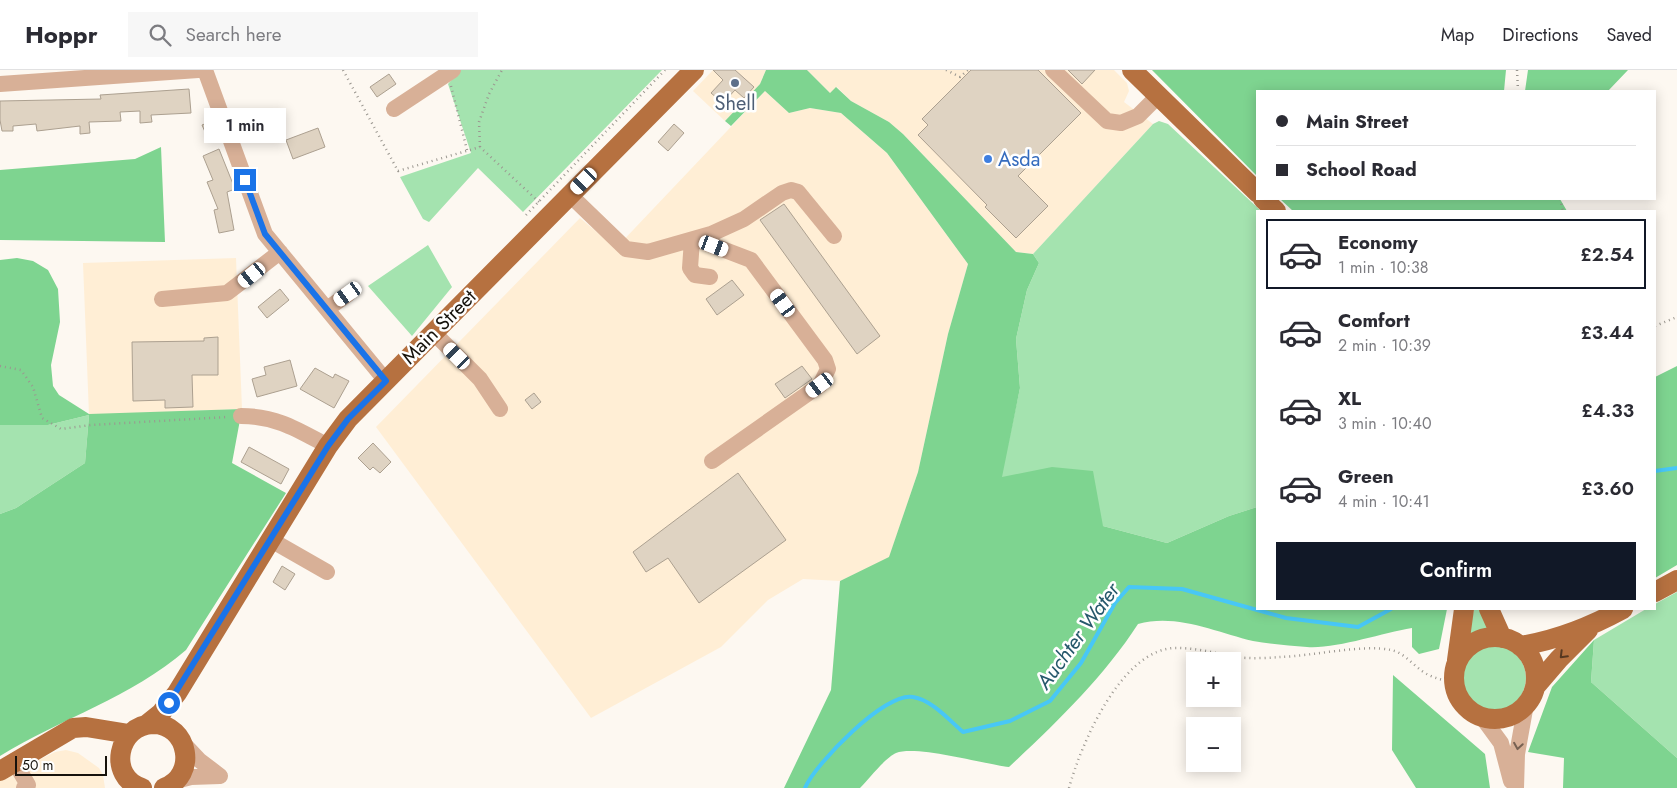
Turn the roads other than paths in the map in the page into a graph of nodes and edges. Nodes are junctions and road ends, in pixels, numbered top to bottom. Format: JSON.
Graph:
{"nodes":[{"id":1,"x":198,"y":70,"type":"edge"},
{"id":2,"x":205,"y":70,"type":"edge"},
{"id":3,"x":694,"y":70,"type":"edge"},
{"id":4,"x":1053,"y":70,"type":"edge"},
{"id":5,"x":1132,"y":70,"type":"edge"},
{"id":6,"x":443,"y":73,"type":"edge"},
{"id":7,"x":0,"y":84,"type":"edge"},
{"id":8,"x":1158,"y":96,"type":"junction"},
{"id":9,"x":394,"y":109,"type":"dead end"},
{"id":10,"x":1256,"y":191,"type":"edge"},
{"id":11,"x":570,"y":195,"type":"junction"},
{"id":12,"x":1264,"y":200,"type":"edge"},
{"id":13,"x":1275,"y":210,"type":"edge"},
{"id":14,"x":834,"y":236,"type":"dead end"},
{"id":15,"x":694,"y":240,"type":"junction"},
{"id":16,"x":280,"y":252,"type":"junction"},
{"id":17,"x":710,"y":277,"type":"dead end"},
{"id":18,"x":348,"y":294,"type":"dead end"},
{"id":19,"x":162,"y":299,"type":"dead end"},
{"id":20,"x":327,"y":309,"type":"junction"},
{"id":21,"x":434,"y":333,"type":"junction"},
{"id":22,"x":386,"y":381,"type":"junction"},
{"id":23,"x":500,"y":409,"type":"dead end"},
{"id":24,"x":241,"y":416,"type":"road end"},
{"id":25,"x":328,"y":446,"type":"junction"},
{"id":26,"x":712,"y":461,"type":"dead end"},
{"id":27,"x":271,"y":540,"type":"junction"},
{"id":28,"x":327,"y":572,"type":"dead end"},
{"id":29,"x":1677,"y":580,"type":"edge"},
{"id":30,"x":1656,"y":591,"type":"edge"},
{"id":31,"x":1464,"y":610,"type":"edge"},
{"id":32,"x":1490,"y":610,"type":"edge"},
{"id":33,"x":1621,"y":610,"type":"edge"},
{"id":34,"x":1593,"y":626,"type":"junction"},
{"id":35,"x":1511,"y":642,"type":"junction"},
{"id":36,"x":1457,"y":660,"type":"junction"},
{"id":37,"x":177,"y":692,"type":"junction"},
{"id":38,"x":1531,"y":696,"type":"junction"},
{"id":39,"x":1482,"y":717,"type":"junction"},
{"id":40,"x":146,"y":725,"type":"junction"},
{"id":41,"x":97,"y":730,"type":"junction"},
{"id":42,"x":129,"y":734,"type":"junction"},
{"id":43,"x":181,"y":739,"type":"junction"},
{"id":44,"x":7,"y":766,"type":"edge"},
{"id":45,"x":122,"y":774,"type":"edge"},
{"id":46,"x":170,"y":785,"type":"edge"},
{"id":47,"x":24,"y":788,"type":"edge"},
{"id":48,"x":142,"y":788,"type":"edge"},
{"id":49,"x":1515,"y":788,"type":"edge"}],
"edges":[{"from":1,"to":7,"type":"street"},
{"from":2,"to":16,"type":"street"},
{"from":3,"to":11,"type":"main road","name":"Main Street"},
{"from":4,"to":8,"type":"street"},
{"from":5,"to":8,"type":"main road"},
{"from":6,"to":9,"type":"street"},
{"from":8,"to":10,"type":"main road"},
{"from":11,"to":15,"type":"street"},
{"from":11,"to":21,"type":"main road","name":"Main Street"},
{"from":12,"to":13,"type":"main road"},
{"from":14,"to":15,"type":"street"},
{"from":15,"to":17,"type":"street"},
{"from":15,"to":26,"type":"street"},
{"from":16,"to":19,"type":"street"},
{"from":16,"to":20,"type":"street"},
{"from":18,"to":20,"type":"street"},
{"from":20,"to":22,"type":"street"},
{"from":21,"to":22,"type":"main road","name":"Main Street"},
{"from":21,"to":23,"type":"street"},
{"from":22,"to":25,"type":"main road","name":"Main Street"},
{"from":24,"to":25,"type":"street"},
{"from":25,"to":27,"type":"main road","name":"Main Street"},
{"from":27,"to":28,"type":"street"},
{"from":27,"to":37,"type":"main road","name":"Main Street"},
{"from":29,"to":30,"type":"main road"},
{"from":31,"to":36,"type":"main road"},
{"from":32,"to":35,"type":"main road"},
{"from":33,"to":34,"type":"main road"},
{"from":34,"to":35,"type":"main road"},
{"from":34,"to":38,"type":"main road","one_way":true},
{"from":35,"to":36,"type":"main road"},
{"from":35,"to":38,"type":"main road"},
{"from":36,"to":39,"type":"main road"},
{"from":37,"to":40,"type":"main road","name":"Main Street"},
{"from":37,"to":43,"type":"main road","name":"Main Street"},
{"from":38,"to":39,"type":"main road"},
{"from":38,"to":49,"type":"street","one_way":true},
{"from":39,"to":49,"type":"street"},
{"from":40,"to":42,"type":"main road","name":"Main Street"},
{"from":40,"to":43,"type":"main road"},
{"from":41,"to":42,"type":"main road"},
{"from":41,"to":44,"type":"main road"},
{"from":41,"to":45,"type":"main road"},
{"from":42,"to":45,"type":"main road"},
{"from":43,"to":46,"type":"main road","name":"Main Street"},
{"from":43,"to":46,"type":"street"},
{"from":44,"to":47,"type":"street"},
{"from":45,"to":48,"type":"main road"}]}
